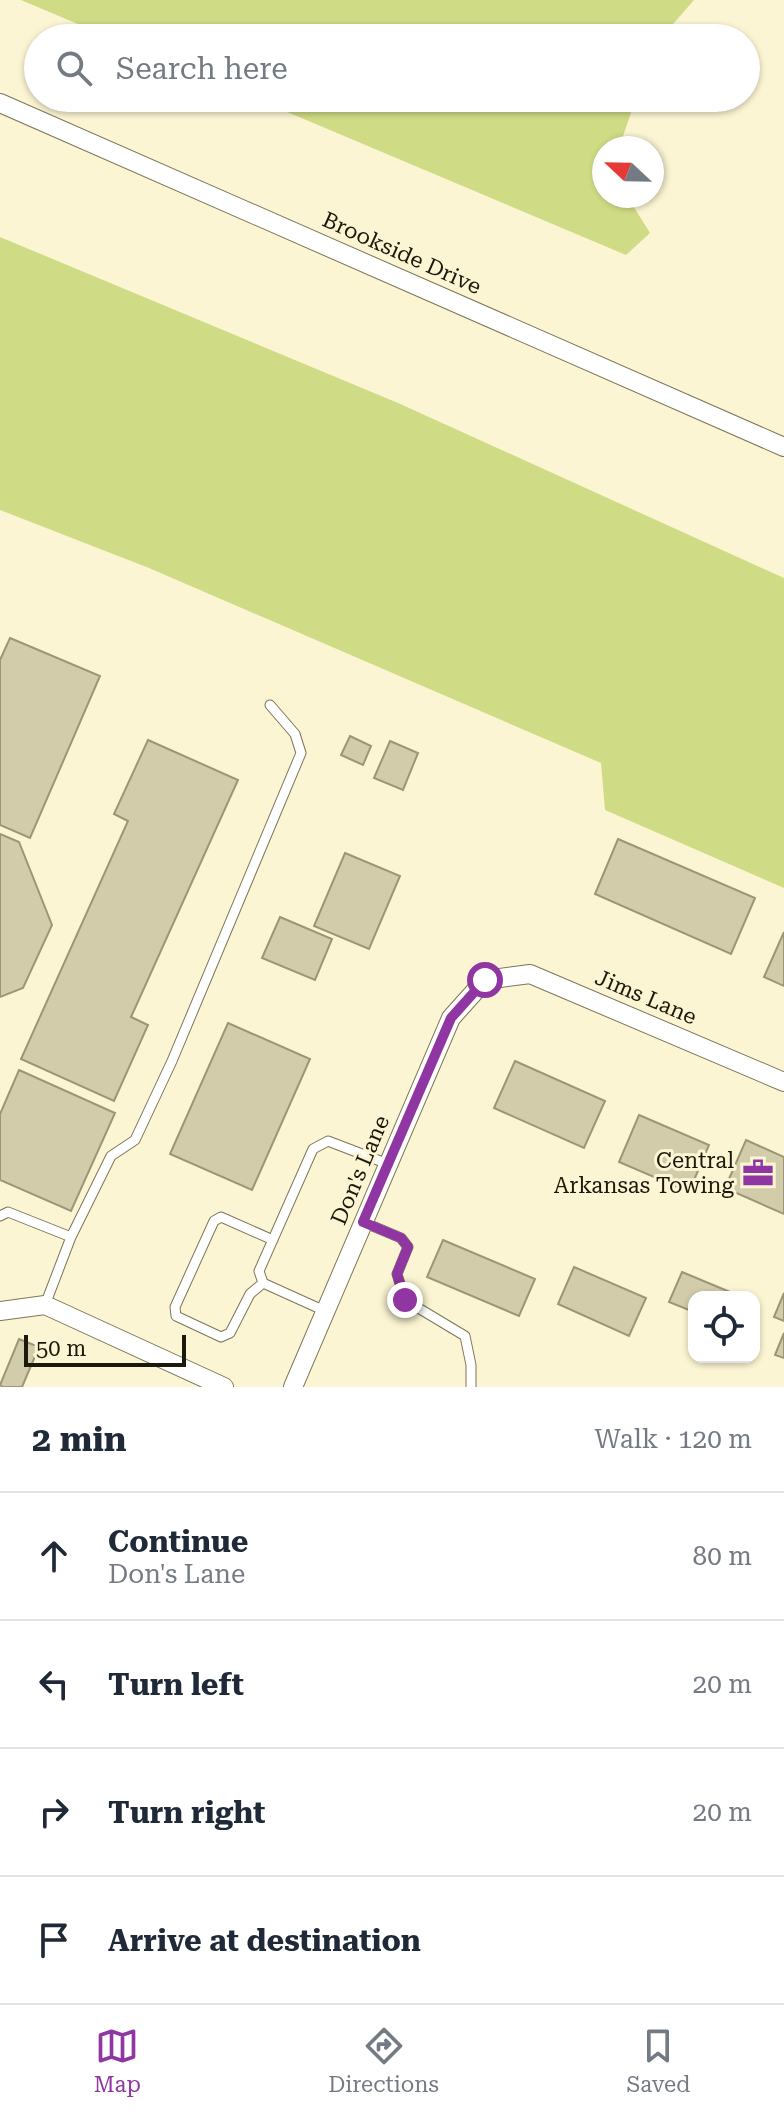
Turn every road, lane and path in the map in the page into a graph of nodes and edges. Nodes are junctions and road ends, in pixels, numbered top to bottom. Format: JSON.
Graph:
{"nodes":[{"id":1,"x":0,"y":103,"type":"edge"},
{"id":2,"x":784,"y":447,"type":"edge"},
{"id":3,"x":270,"y":705,"type":"dead end"},
{"id":4,"x":485,"y":980,"type":"joint"},
{"id":5,"x":784,"y":1082,"type":"edge"},
{"id":6,"x":388,"y":1164,"type":"junction"},
{"id":7,"x":0,"y":1216,"type":"edge"},
{"id":8,"x":363,"y":1222,"type":"junction"},
{"id":9,"x":71,"y":1237,"type":"junction"},
{"id":10,"x":273,"y":1240,"type":"junction"},
{"id":11,"x":263,"y":1283,"type":"junction"},
{"id":12,"x":45,"y":1305,"type":"junction"},
{"id":13,"x":0,"y":1311,"type":"edge"},
{"id":14,"x":325,"y":1311,"type":"junction"},
{"id":15,"x":224,"y":1387,"type":"edge"},
{"id":16,"x":293,"y":1387,"type":"edge"},
{"id":17,"x":471,"y":1387,"type":"edge"}],
"edges":[{"from":1,"to":2,"type":"street","name":"Brookside Drive"},
{"from":3,"to":9,"type":"lane"},
{"from":4,"to":5,"type":"street","name":"Jims Lane"},
{"from":4,"to":6,"type":"street","name":"Don's Lane"},
{"from":6,"to":8,"type":"street","name":"Don's Lane"},
{"from":6,"to":10,"type":"lane"},
{"from":7,"to":9,"type":"lane"},
{"from":8,"to":14,"type":"street","name":"Don's Lane"},
{"from":8,"to":17,"type":"lane"},
{"from":9,"to":12,"type":"lane"},
{"from":10,"to":11,"type":"lane"},
{"from":10,"to":11,"type":"lane"},
{"from":11,"to":14,"type":"lane"},
{"from":12,"to":13,"type":"street"},
{"from":12,"to":15,"type":"street"},
{"from":14,"to":16,"type":"street","name":"Don's Lane"}]}
